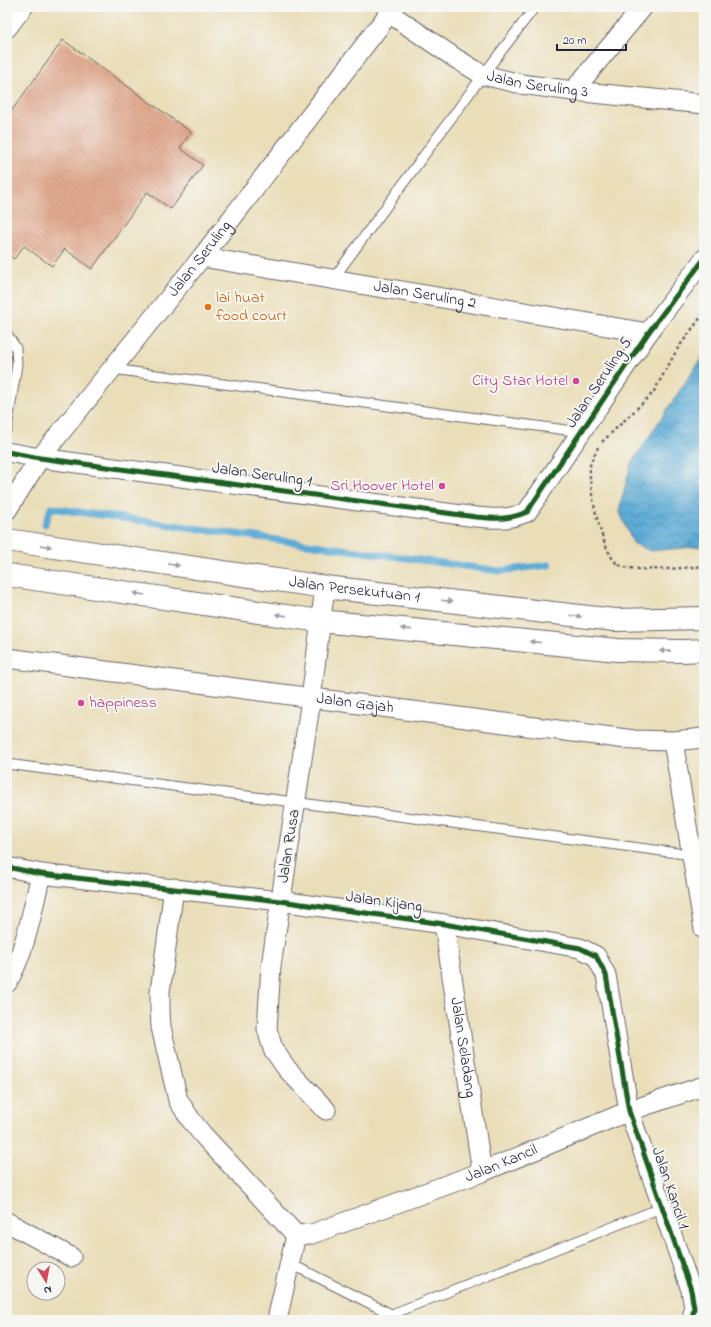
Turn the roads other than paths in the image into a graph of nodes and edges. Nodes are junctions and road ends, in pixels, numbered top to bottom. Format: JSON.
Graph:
{"nodes":[{"id":1,"x":23,"y":7,"type":"edge"},
{"id":2,"x":535,"y":7,"type":"edge"},
{"id":3,"x":643,"y":7,"type":"edge"},
{"id":4,"x":392,"y":10,"type":"edge"},
{"id":5,"x":7,"y":28,"type":"edge"},
{"id":6,"x":482,"y":75,"type":"junction"},
{"id":7,"x":573,"y":91,"type":"junction"},
{"id":8,"x":704,"y":104,"type":"edge"},
{"id":9,"x":202,"y":257,"type":"junction"},
{"id":10,"x":704,"y":260,"type":"edge"},
{"id":11,"x":333,"y":279,"type":"junction"},
{"id":12,"x":648,"y":333,"type":"junction"},
{"id":13,"x":7,"y":334,"type":"edge"},
{"id":14,"x":112,"y":369,"type":"junction"},
{"id":15,"x":7,"y":429,"type":"edge"},
{"id":16,"x":581,"y":432,"type":"junction"},
{"id":17,"x":7,"y":452,"type":"edge"},
{"id":18,"x":40,"y":458,"type":"junction"},
{"id":19,"x":7,"y":510,"type":"edge"},
{"id":20,"x":514,"y":518,"type":"joint"},
{"id":21,"x":7,"y":540,"type":"edge"},
{"id":22,"x":7,"y":575,"type":"edge"},
{"id":23,"x":325,"y":587,"type":"junction"},
{"id":24,"x":704,"y":618,"type":"edge"},
{"id":25,"x":320,"y":621,"type":"junction"},
{"id":26,"x":704,"y":650,"type":"edge"},
{"id":27,"x":7,"y":658,"type":"edge"},
{"id":28,"x":311,"y":699,"type":"junction"},
{"id":29,"x":704,"y":738,"type":"edge"},
{"id":30,"x":673,"y":741,"type":"junction"},
{"id":31,"x":7,"y":764,"type":"edge"},
{"id":32,"x":296,"y":802,"type":"junction"},
{"id":33,"x":698,"y":854,"type":"edge"},
{"id":34,"x":7,"y":867,"type":"edge"},
{"id":35,"x":41,"y":874,"type":"junction"},
{"id":36,"x":174,"y":888,"type":"junction"},
{"id":37,"x":280,"y":901,"type":"junction"},
{"id":38,"x":444,"y":924,"type":"junction"},
{"id":39,"x":704,"y":928,"type":"edge"},
{"id":40,"x":7,"y":983,"type":"edge"},
{"id":41,"x":704,"y":1086,"type":"edge"},
{"id":42,"x":326,"y":1110,"type":"dead end"},
{"id":43,"x":629,"y":1111,"type":"junction"},
{"id":44,"x":482,"y":1172,"type":"junction"},
{"id":45,"x":663,"y":1207,"type":"junction"},
{"id":46,"x":7,"y":1222,"type":"edge"},
{"id":47,"x":296,"y":1234,"type":"junction"},
{"id":48,"x":71,"y":1257,"type":"dead end"},
{"id":49,"x":289,"y":1263,"type":"junction"},
{"id":50,"x":392,"y":1314,"type":"junction"},
{"id":51,"x":277,"y":1320,"type":"edge"},
{"id":52,"x":403,"y":1320,"type":"edge"},
{"id":53,"x":692,"y":1320,"type":"edge"}],
"edges":[{"from":1,"to":5,"type":"street"},
{"from":2,"to":6,"type":"lane"},
{"from":3,"to":7,"type":"street"},
{"from":4,"to":6,"type":"street","name":"Jalan Seruling 3"},
{"from":4,"to":9,"type":"street","name":"Jalan Seruling"},
{"from":6,"to":7,"type":"street","name":"Jalan Seruling 3"},
{"from":6,"to":11,"type":"lane"},
{"from":7,"to":8,"type":"street","name":"Jalan Seruling 3"},
{"from":9,"to":11,"type":"street","name":"Jalan Seruling 2"},
{"from":9,"to":14,"type":"street","name":"Jalan Seruling"},
{"from":10,"to":12,"type":"street","name":"Jalan Seruling 5"},
{"from":11,"to":12,"type":"street","name":"Jalan Seruling 2"},
{"from":12,"to":16,"type":"street","name":"Jalan Seruling 5"},
{"from":13,"to":15,"type":"lane"},
{"from":14,"to":16,"type":"lane"},
{"from":14,"to":18,"type":"street","name":"Jalan Seruling"},
{"from":16,"to":20,"type":"street","name":"Jalan Seruling 5"},
{"from":17,"to":18,"type":"street","name":"Jalan Seruling 1"},
{"from":18,"to":19,"type":"street","name":"Jalan Seruling"},
{"from":18,"to":20,"type":"street","name":"Jalan Seruling 1"},
{"from":21,"to":23,"type":"highway","name":"Jalan Persekutuan 1","one_way":true},
{"from":25,"to":22,"type":"highway","name":"Jalan Persekutuan 1","one_way":true},
{"from":23,"to":24,"type":"highway","name":"Jalan Persekutuan 1","one_way":true},
{"from":23,"to":25,"type":"street","name":"Jalan Rusa"},
{"from":26,"to":25,"type":"highway","name":"Jalan Persekutuan 1","one_way":true},
{"from":25,"to":28,"type":"street","name":"Jalan Rusa"},
{"from":27,"to":28,"type":"street","name":"Jalan Gajah"},
{"from":28,"to":30,"type":"street","name":"Jalan Gajah"},
{"from":28,"to":32,"type":"street","name":"Jalan Rusa"},
{"from":29,"to":30,"type":"street","name":"Jalan Gajah"},
{"from":30,"to":33,"type":"street"},
{"from":31,"to":32,"type":"lane"},
{"from":32,"to":33,"type":"lane"},
{"from":32,"to":37,"type":"street","name":"Jalan Rusa"},
{"from":33,"to":39,"type":"street"},
{"from":34,"to":35,"type":"street","name":"Jalan Kijang"},
{"from":35,"to":36,"type":"street","name":"Jalan Kijang"},
{"from":35,"to":40,"type":"street"},
{"from":36,"to":37,"type":"street","name":"Jalan Kijang"},
{"from":36,"to":47,"type":"street"},
{"from":37,"to":38,"type":"street","name":"Jalan Kijang"},
{"from":37,"to":42,"type":"street","name":"Jalan Rusa"},
{"from":38,"to":43,"type":"street","name":"Jalan Kijang"},
{"from":38,"to":44,"type":"street","name":"Jalan Seladang"},
{"from":41,"to":43,"type":"street","name":"Jalan Kancil"},
{"from":43,"to":44,"type":"street","name":"Jalan Kancil"},
{"from":43,"to":45,"type":"street","name":"Jalan Kancil 1"},
{"from":44,"to":47,"type":"street","name":"Jalan Kancil"},
{"from":45,"to":50,"type":"lane"},
{"from":45,"to":53,"type":"street","name":"Jalan Kancil 1"},
{"from":46,"to":48,"type":"street"},
{"from":47,"to":49,"type":"street"},
{"from":49,"to":50,"type":"lane"},
{"from":49,"to":51,"type":"street"},
{"from":50,"to":52,"type":"lane"}]}
